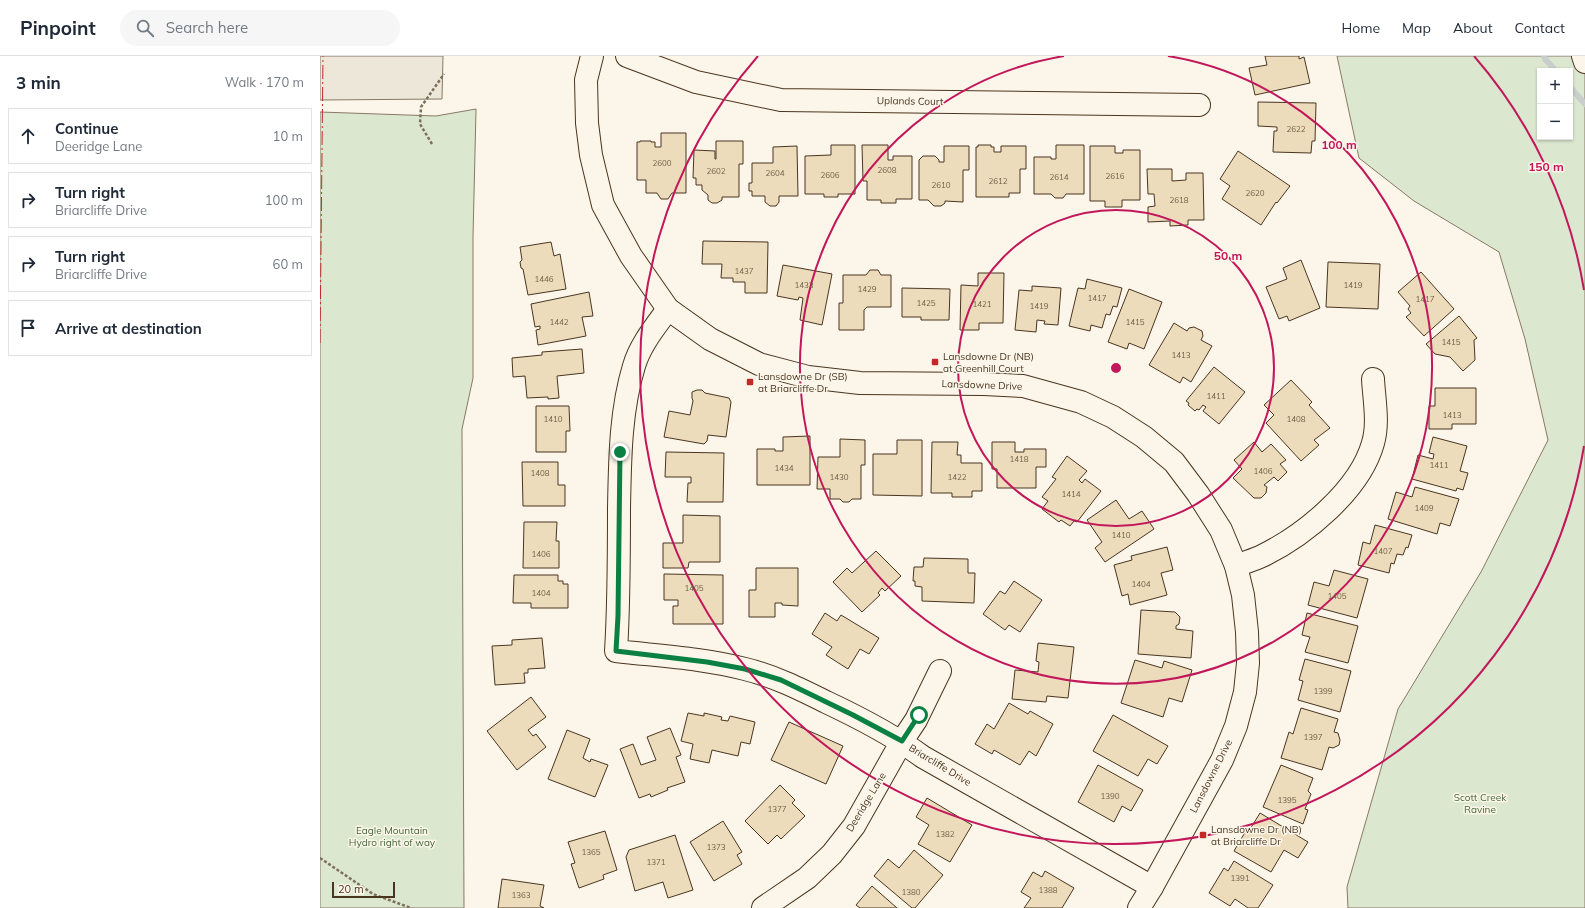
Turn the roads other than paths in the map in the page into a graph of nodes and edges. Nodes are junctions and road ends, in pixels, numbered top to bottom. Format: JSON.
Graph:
{"nodes":[{"id":1,"x":592,"y":56,"type":"edge"},
{"id":2,"x":627,"y":56,"type":"edge"},
{"id":3,"x":1583,"y":56,"type":"edge"},
{"id":4,"x":1585,"y":62,"type":"edge"},
{"id":5,"x":1199,"y":105,"type":"dead end"},
{"id":6,"x":668,"y":309,"type":"junction"},
{"id":7,"x":1373,"y":379,"type":"dead end"},
{"id":8,"x":1236,"y":566,"type":"junction"},
{"id":9,"x":940,"y":672,"type":"dead end"},
{"id":10,"x":902,"y":741,"type":"junction"},
{"id":11,"x":1152,"y":887,"type":"junction"},
{"id":12,"x":763,"y":908,"type":"edge"},
{"id":13,"x":1139,"y":908,"type":"edge"}],
"edges":[{"from":1,"to":6,"type":"street","name":"Lansdowne Drive"},
{"from":2,"to":5,"type":"street","name":"Uplands Court"},
{"from":3,"to":4,"type":"street"},
{"from":6,"to":8,"type":"street","name":"Lansdowne Drive"},
{"from":6,"to":10,"type":"street","name":"Briarcliffe Drive"},
{"from":7,"to":8,"type":"street"},
{"from":8,"to":11,"type":"street","name":"Lansdowne Drive"},
{"from":9,"to":10,"type":"street","name":"Deeridge Lane"},
{"from":10,"to":11,"type":"street","name":"Briarcliffe Drive"},
{"from":10,"to":12,"type":"street","name":"Deeridge Lane"},
{"from":11,"to":13,"type":"street","name":"Lansdowne Drive"}]}
